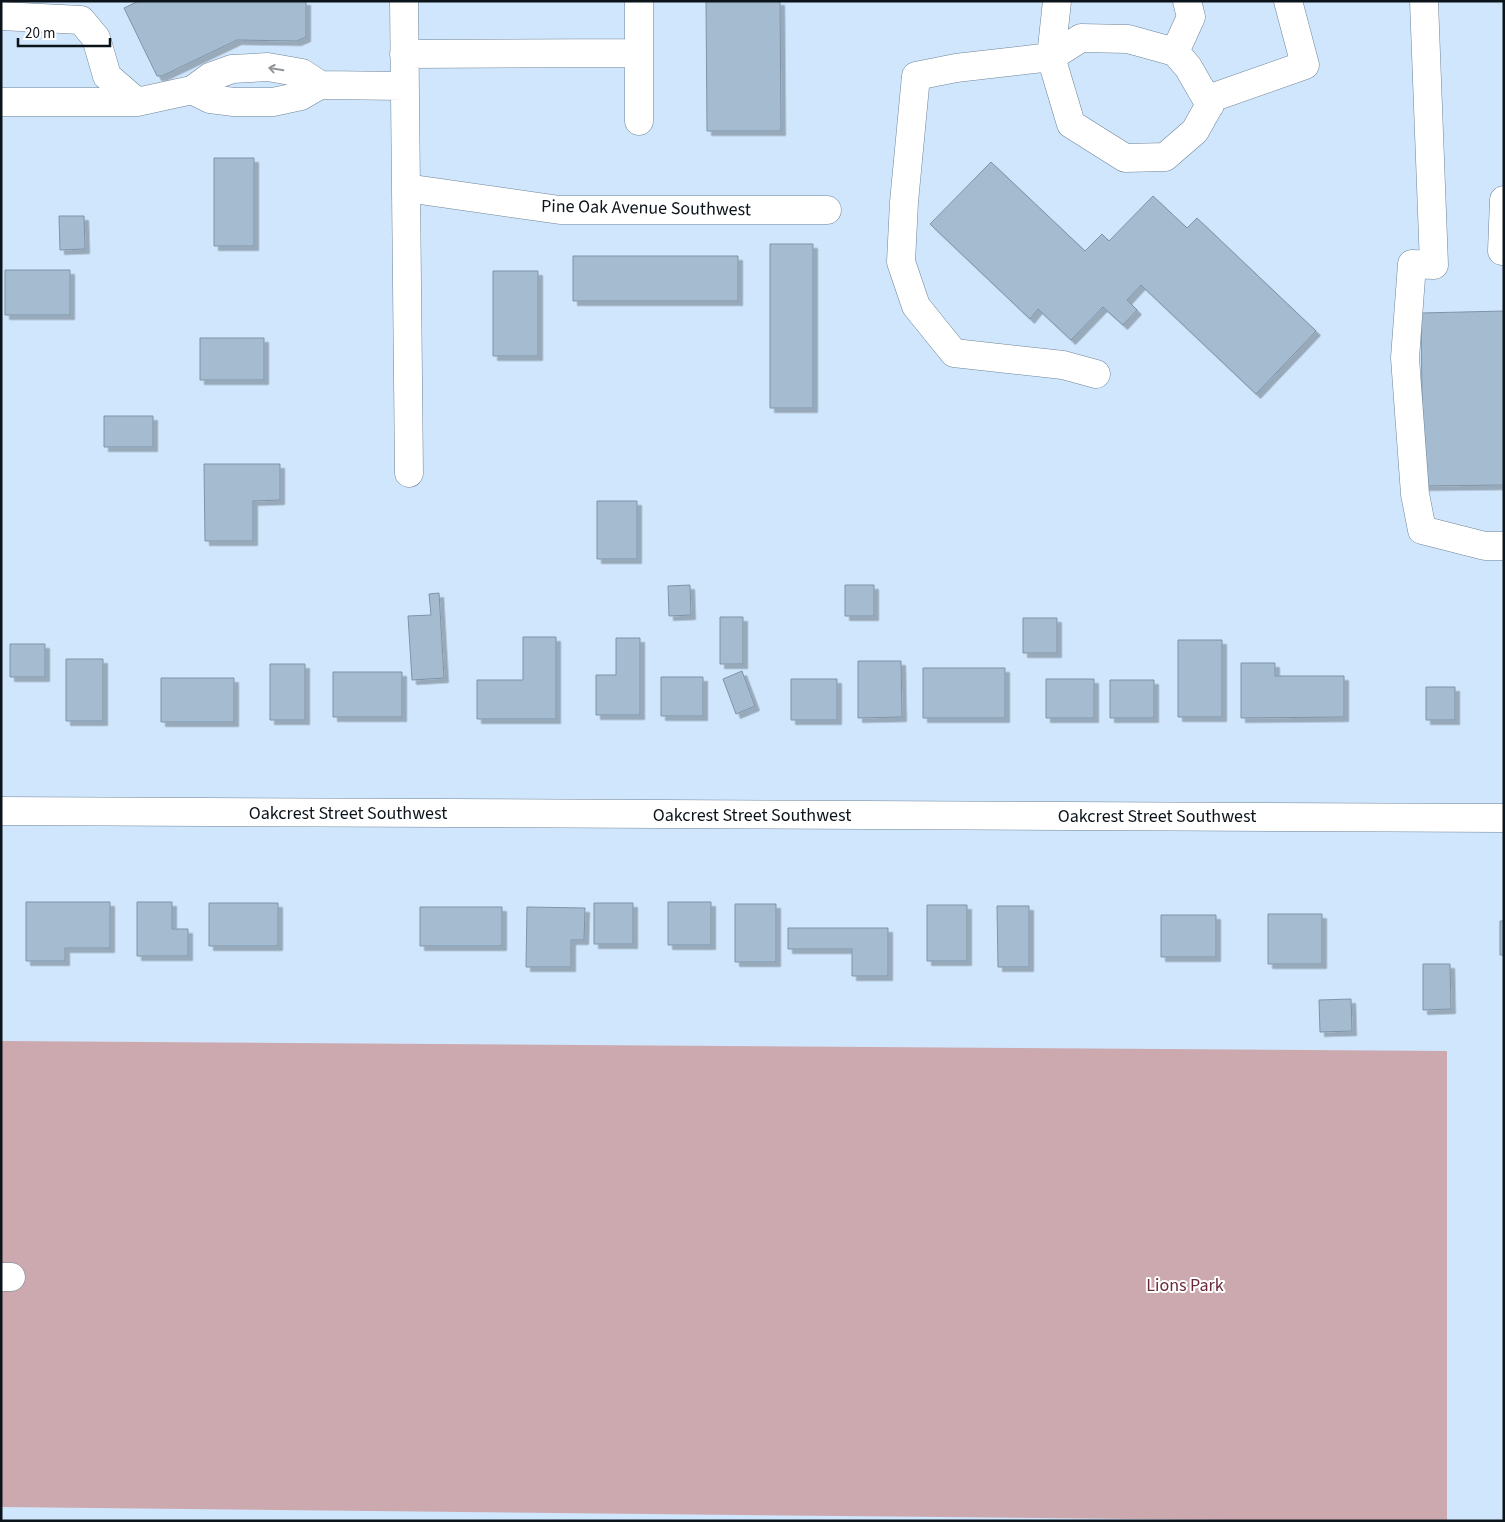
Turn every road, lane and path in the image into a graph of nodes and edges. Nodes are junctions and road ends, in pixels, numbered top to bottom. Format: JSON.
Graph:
{"nodes":[{"id":1,"x":404,"y":1,"type":"edge"},
{"id":2,"x":640,"y":1,"type":"edge"},
{"id":3,"x":1058,"y":1,"type":"edge"},
{"id":4,"x":1187,"y":1,"type":"edge"},
{"id":5,"x":1288,"y":1,"type":"edge"},
{"id":6,"x":1424,"y":1,"type":"edge"},
{"id":7,"x":1,"y":16,"type":"edge"},
{"id":8,"x":1175,"y":52,"type":"junction"},
{"id":9,"x":639,"y":53,"type":"junction"},
{"id":10,"x":404,"y":54,"type":"junction"},
{"id":11,"x":1051,"y":57,"type":"junction"},
{"id":12,"x":404,"y":86,"type":"junction"},
{"id":13,"x":1,"y":102,"type":"edge"},
{"id":14,"x":137,"y":102,"type":"junction"},
{"id":15,"x":1210,"y":105,"type":"junction"},
{"id":16,"x":638,"y":121,"type":"dead end"},
{"id":17,"x":406,"y":188,"type":"junction"},
{"id":18,"x":1504,"y":200,"type":"edge"},
{"id":19,"x":827,"y":210,"type":"dead end"},
{"id":20,"x":1504,"y":251,"type":"edge"},
{"id":21,"x":1096,"y":374,"type":"dead end"},
{"id":22,"x":409,"y":474,"type":"dead end"},
{"id":23,"x":1504,"y":546,"type":"edge"},
{"id":24,"x":1,"y":811,"type":"edge"},
{"id":25,"x":1504,"y":818,"type":"edge"}],
"edges":[{"from":1,"to":10,"type":"street"},
{"from":2,"to":9,"type":"street"},
{"from":3,"to":11,"type":"street"},
{"from":4,"to":8,"type":"street"},
{"from":5,"to":15,"type":"street"},
{"from":6,"to":23,"type":"street"},
{"from":7,"to":14,"type":"street"},
{"from":8,"to":11,"type":"street"},
{"from":8,"to":15,"type":"street"},
{"from":9,"to":10,"type":"street"},
{"from":9,"to":16,"type":"street"},
{"from":10,"to":12,"type":"street"},
{"from":11,"to":15,"type":"street"},
{"from":11,"to":21,"type":"street"},
{"from":12,"to":14,"type":"street"},
{"from":12,"to":17,"type":"street"},
{"from":13,"to":14,"type":"street"},
{"from":17,"to":19,"type":"street","name":"Pine Oak Avenue Southwest"},
{"from":17,"to":22,"type":"street"},
{"from":18,"to":20,"type":"street"},
{"from":24,"to":25,"type":"street","name":"Oakcrest Street Southwest"}]}
